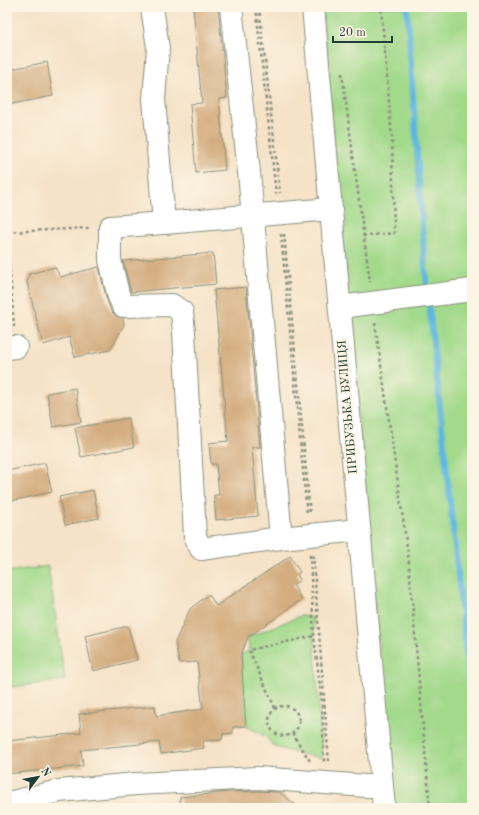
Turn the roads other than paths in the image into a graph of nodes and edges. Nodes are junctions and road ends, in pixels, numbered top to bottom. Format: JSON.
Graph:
{"nodes":[{"id":1,"x":152,"y":7,"type":"edge"},
{"id":2,"x":231,"y":7,"type":"edge"},
{"id":3,"x":313,"y":7,"type":"edge"},
{"id":4,"x":331,"y":209,"type":"junction"},
{"id":5,"x":252,"y":215,"type":"junction"},
{"id":6,"x":164,"y":223,"type":"junction"},
{"id":7,"x":465,"y":291,"type":"edge"},
{"id":8,"x":340,"y":307,"type":"junction"},
{"id":9,"x":359,"y":530,"type":"junction"},
{"id":10,"x":281,"y":538,"type":"junction"},
{"id":11,"x":382,"y":786,"type":"junction"},
{"id":12,"x":7,"y":805,"type":"edge"},
{"id":13,"x":384,"y":808,"type":"edge"}],
"edges":[{"from":1,"to":6,"type":"street"},
{"from":2,"to":5,"type":"street"},
{"from":3,"to":4,"type":"street","name":"ПРИБУЗЬКА ВУЛИЦЯ"},
{"from":4,"to":5,"type":"street"},
{"from":4,"to":8,"type":"street","name":"ПРИБУЗЬКА ВУЛИЦЯ"},
{"from":5,"to":6,"type":"street"},
{"from":5,"to":10,"type":"street"},
{"from":6,"to":10,"type":"street"},
{"from":7,"to":8,"type":"street"},
{"from":8,"to":9,"type":"street","name":"ПРИБУЗЬКА ВУЛИЦЯ"},
{"from":9,"to":10,"type":"street"},
{"from":9,"to":11,"type":"street","name":"ПРИБУЗЬКА ВУЛИЦЯ"},
{"from":11,"to":12,"type":"street"},
{"from":11,"to":13,"type":"street","name":"ПРИБУЗЬКА ВУЛИЦЯ"}]}
